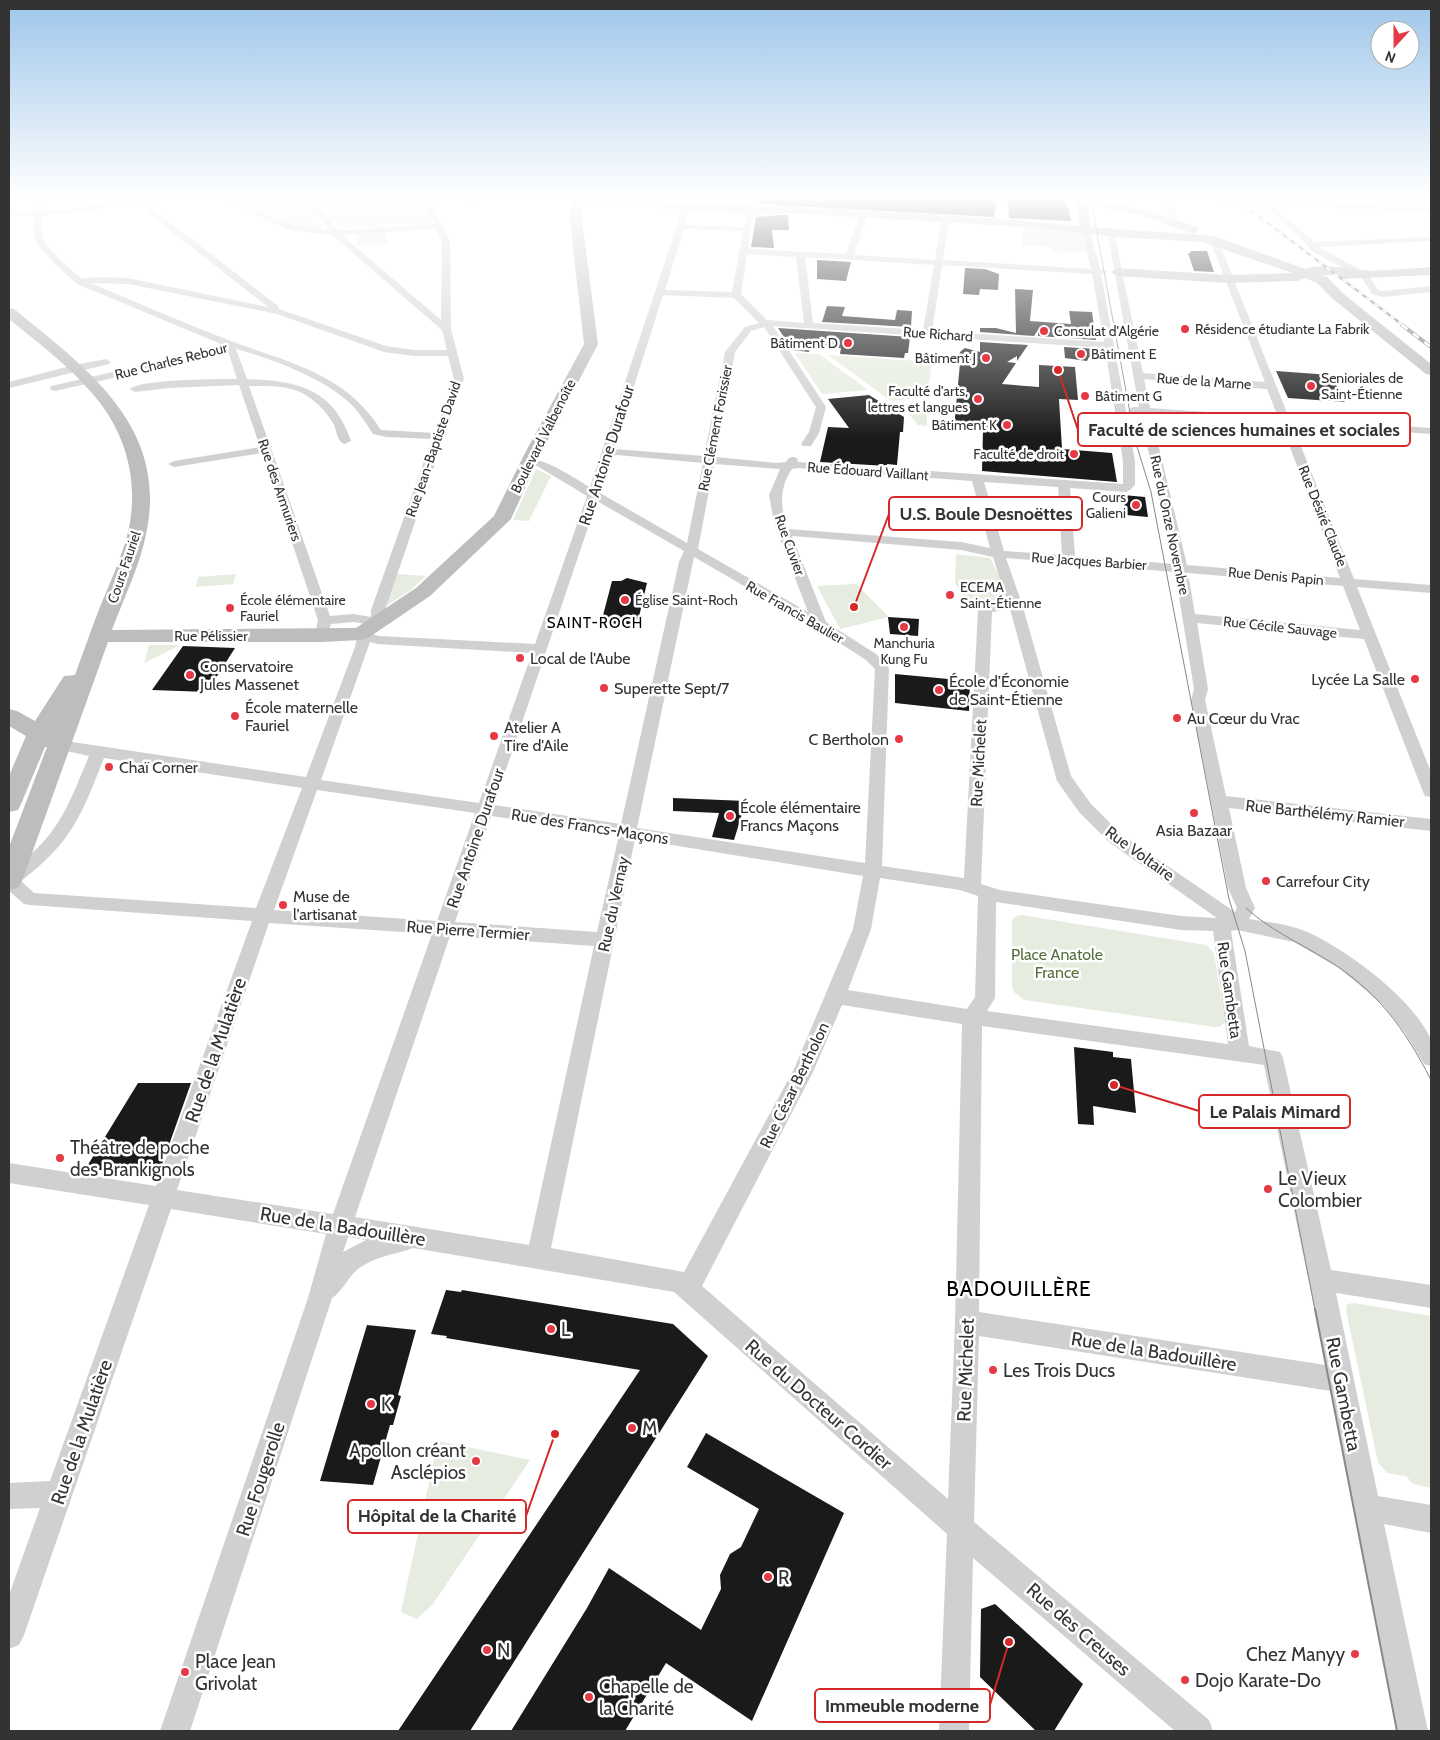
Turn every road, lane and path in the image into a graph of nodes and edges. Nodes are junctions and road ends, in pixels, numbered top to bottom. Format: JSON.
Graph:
{"nodes":[{"id":1,"x":71,"y":276,"type":"edge"},
{"id":2,"x":234,"y":276,"type":"edge"},
{"id":3,"x":386,"y":276,"type":"edge"},
{"id":4,"x":446,"y":276,"type":"edge"},
{"id":5,"x":583,"y":276,"type":"edge"},
{"id":6,"x":664,"y":276,"type":"edge"},
{"id":7,"x":739,"y":276,"type":"edge"},
{"id":8,"x":803,"y":276,"type":"edge"},
{"id":9,"x":937,"y":276,"type":"edge"},
{"id":10,"x":1097,"y":276,"type":"edge"},
{"id":11,"x":1118,"y":276,"type":"edge"},
{"id":12,"x":1195,"y":276,"type":"edge"},
{"id":13,"x":1301,"y":276,"type":"edge"},
{"id":14,"x":1309,"y":276,"type":"edge"},
{"id":15,"x":1365,"y":276,"type":"edge"},
{"id":16,"x":1228,"y":278,"type":"junction"},
{"id":17,"x":80,"y":282,"type":"junction"},
{"id":18,"x":1431,"y":289,"type":"edge"},
{"id":19,"x":1414,"y":291,"type":"junction"},
{"id":20,"x":659,"y":292,"type":"junction"},
{"id":21,"x":736,"y":295,"type":"junction"},
{"id":22,"x":1426,"y":298,"type":"dead end"},
{"id":23,"x":9,"y":312,"type":"edge"},
{"id":24,"x":279,"y":312,"type":"junction"},
{"id":25,"x":767,"y":323,"type":"junction"},
{"id":26,"x":810,"y":326,"type":"junction"},
{"id":27,"x":446,"y":328,"type":"junction"},
{"id":28,"x":927,"y":334,"type":"junction"},
{"id":29,"x":230,"y":344,"type":"junction"},
{"id":30,"x":1109,"y":345,"type":"junction"},
{"id":31,"x":452,"y":353,"type":"junction"},
{"id":32,"x":106,"y":362,"type":"dead end"},
{"id":33,"x":1431,"y":372,"type":"edge"},
{"id":34,"x":81,"y":374,"type":"junction"},
{"id":35,"x":1138,"y":376,"type":"junction"},
{"id":36,"x":244,"y":383,"type":"junction"},
{"id":37,"x":9,"y":385,"type":"edge"},
{"id":38,"x":1271,"y":386,"type":"junction"},
{"id":39,"x":54,"y":388,"type":"dead end"},
{"id":40,"x":135,"y":390,"type":"dead end"},
{"id":41,"x":1120,"y":409,"type":"junction"},
{"id":42,"x":1145,"y":411,"type":"junction"},
{"id":43,"x":1285,"y":421,"type":"junction"},
{"id":44,"x":1431,"y":430,"type":"edge"},
{"id":45,"x":440,"y":436,"type":"junction"},
{"id":46,"x":345,"y":441,"type":"dead end"},
{"id":47,"x":266,"y":449,"type":"junction"},
{"id":48,"x":607,"y":453,"type":"junction"},
{"id":49,"x":708,"y":460,"type":"junction"},
{"id":50,"x":529,"y":463,"type":"junction"},
{"id":51,"x":174,"y":464,"type":"dead end"},
{"id":52,"x":793,"y":466,"type":"junction"},
{"id":53,"x":977,"y":478,"type":"junction"},
{"id":54,"x":1064,"y":485,"type":"junction"},
{"id":55,"x":1129,"y":486,"type":"joint"},
{"id":56,"x":593,"y":494,"type":"junction"},
{"id":57,"x":784,"y":532,"type":"junction"},
{"id":58,"x":690,"y":551,"type":"junction"},
{"id":59,"x":998,"y":554,"type":"junction"},
{"id":60,"x":1069,"y":559,"type":"junction"},
{"id":61,"x":1181,"y":568,"type":"junction"},
{"id":62,"x":1349,"y":582,"type":"junction"},
{"id":63,"x":1431,"y":589,"type":"edge"},
{"id":64,"x":1015,"y":604,"type":"junction"},
{"id":65,"x":1190,"y":618,"type":"junction"},
{"id":66,"x":378,"y":622,"type":"junction"},
{"id":67,"x":820,"y":624,"type":"junction"},
{"id":68,"x":323,"y":628,"type":"junction"},
{"id":69,"x":362,"y":635,"type":"junction"},
{"id":70,"x":1370,"y":635,"type":"junction"},
{"id":71,"x":100,"y":636,"type":"junction"},
{"id":72,"x":540,"y":649,"type":"junction"},
{"id":73,"x":9,"y":716,"type":"edge"},
{"id":74,"x":49,"y":739,"type":"junction"},
{"id":75,"x":99,"y":752,"type":"junction"},
{"id":76,"x":312,"y":783,"type":"junction"},
{"id":77,"x":1431,"y":792,"type":"edge"},
{"id":78,"x":1218,"y":801,"type":"junction"},
{"id":79,"x":9,"y":804,"type":"edge"},
{"id":80,"x":485,"y":810,"type":"junction"},
{"id":81,"x":1431,"y":825,"type":"edge"},
{"id":82,"x":628,"y":832,"type":"junction"},
{"id":83,"x":873,"y":871,"type":"junction"},
{"id":84,"x":9,"y":881,"type":"edge"},
{"id":85,"x":979,"y":889,"type":"junction"},
{"id":86,"x":263,"y":915,"type":"junction"},
{"id":87,"x":1235,"y":919,"type":"junction"},
{"id":88,"x":444,"y":928,"type":"junction"},
{"id":89,"x":606,"y":940,"type":"junction"},
{"id":90,"x":836,"y":996,"type":"junction"},
{"id":91,"x":972,"y":1017,"type":"junction"},
{"id":92,"x":1240,"y":1054,"type":"junction"},
{"id":93,"x":1431,"y":1058,"type":"edge"},
{"id":94,"x":9,"y":1173,"type":"edge"},
{"id":95,"x":164,"y":1196,"type":"junction"},
{"id":96,"x":341,"y":1226,"type":"junction"},
{"id":97,"x":417,"y":1238,"type":"junction"},
{"id":98,"x":538,"y":1257,"type":"junction"},
{"id":99,"x":1321,"y":1280,"type":"junction"},
{"id":100,"x":682,"y":1285,"type":"junction"},
{"id":101,"x":1431,"y":1296,"type":"edge"},
{"id":102,"x":320,"y":1298,"type":"junction"},
{"id":103,"x":967,"y":1322,"type":"junction"},
{"id":104,"x":1342,"y":1380,"type":"junction"},
{"id":105,"x":59,"y":1494,"type":"junction"},
{"id":106,"x":9,"y":1496,"type":"edge"},
{"id":107,"x":1367,"y":1507,"type":"junction"},
{"id":108,"x":1431,"y":1519,"type":"edge"},
{"id":109,"x":960,"y":1528,"type":"junction"},
{"id":110,"x":9,"y":1635,"type":"edge"},
{"id":111,"x":174,"y":1731,"type":"edge"},
{"id":112,"x":954,"y":1731,"type":"edge"},
{"id":113,"x":1198,"y":1731,"type":"edge"},
{"id":114,"x":1413,"y":1731,"type":"edge"}],
"edges":[{"from":1,"to":17,"type":"street"},
{"from":2,"to":24,"type":"street"},
{"from":3,"to":27,"type":"street"},
{"from":4,"to":27,"type":"street","name":"Rue Jean-Baptiste David"},
{"from":5,"to":50,"type":"main road","name":"Boulevard Valbenoîte"},
{"from":6,"to":20,"type":"street","name":"Rue Antoine Durafour"},
{"from":7,"to":21,"type":"street"},
{"from":8,"to":26,"type":"street"},
{"from":9,"to":28,"type":"street"},
{"from":10,"to":30,"type":"street","name":"Rue du Onze Novembre"},
{"from":11,"to":35,"type":"street","name":"Rue du Onze Novembre"},
{"from":12,"to":16,"type":"main road"},
{"from":13,"to":16,"type":"main road"},
{"from":14,"to":33,"type":"main road"},
{"from":15,"to":19,"type":"street"},
{"from":16,"to":38,"type":"street","name":"Rue Désiré Claude"},
{"from":17,"to":24,"type":"street"},
{"from":17,"to":29,"type":"street"},
{"from":18,"to":19,"type":"street"},
{"from":19,"to":22,"type":"street"},
{"from":20,"to":21,"type":"street"},
{"from":20,"to":48,"type":"street","name":"Rue Antoine Durafour"},
{"from":21,"to":25,"type":"street"},
{"from":23,"to":34,"type":"main road","name":"Cours Fauriel"},
{"from":24,"to":31,"type":"street"},
{"from":25,"to":26,"type":"street","name":"Rue Richard"},
{"from":25,"to":49,"type":"street","name":"Rue Clément Forissier"},
{"from":25,"to":52,"type":"street","name":"Rue Cuvier"},
{"from":26,"to":28,"type":"street","name":"Rue Richard"},
{"from":27,"to":31,"type":"street","name":"Rue Jean-Baptiste David"},
{"from":28,"to":30,"type":"street","name":"Rue Richard"},
{"from":29,"to":34,"type":"street","name":"Rue Charles Rebour"},
{"from":29,"to":36,"type":"street","name":"Rue des Armuriers"},
{"from":29,"to":45,"type":"street","name":"Rue Charles Rebour"},
{"from":30,"to":41,"type":"street","name":"Rue du Onze Novembre"},
{"from":31,"to":45,"type":"street","name":"Rue Jean-Baptiste David"},
{"from":32,"to":34,"type":"street"},
{"from":34,"to":37,"type":"street"},
{"from":34,"to":39,"type":"street","name":"Rue Charles Rebour"},
{"from":34,"to":71,"type":"main road","name":"Cours Fauriel"},
{"from":35,"to":38,"type":"street","name":"Rue de la Marne"},
{"from":35,"to":42,"type":"street","name":"Rue du Onze Novembre"},
{"from":36,"to":40,"type":"street"},
{"from":36,"to":46,"type":"street"},
{"from":36,"to":47,"type":"street","name":"Rue des Armuriers"},
{"from":38,"to":43,"type":"street","name":"Rue Désiré Claude"},
{"from":41,"to":42,"type":"street"},
{"from":41,"to":55,"type":"street","name":"Rue du Onze Novembre"},
{"from":42,"to":43,"type":"street"},
{"from":42,"to":61,"type":"street","name":"Rue du Onze Novembre"},
{"from":43,"to":44,"type":"street"},
{"from":43,"to":62,"type":"street","name":"Rue Désiré Claude"},
{"from":45,"to":66,"type":"street","name":"Rue Jean-Baptiste David"},
{"from":47,"to":51,"type":"street"},
{"from":47,"to":68,"type":"street","name":"Rue des Armuriers"},
{"from":48,"to":49,"type":"street","name":"Rue Édouard Vaillant"},
{"from":48,"to":56,"type":"street","name":"Rue Antoine Durafour"},
{"from":49,"to":52,"type":"street","name":"Rue Édouard Vaillant"},
{"from":49,"to":58,"type":"street","name":"Rue Clément Forissier"},
{"from":50,"to":56,"type":"street","name":"Rue Francis Baulier"},
{"from":50,"to":66,"type":"main road","name":"Boulevard Valbenoîte"},
{"from":52,"to":53,"type":"street","name":"Rue Édouard Vaillant"},
{"from":52,"to":57,"type":"street","name":"Rue Cuvier"},
{"from":53,"to":54,"type":"street","name":"Rue Édouard Vaillant"},
{"from":53,"to":59,"type":"street","name":"Rue Voltaire"},
{"from":54,"to":55,"type":"street","name":"Rue Édouard Vaillant"},
{"from":54,"to":60,"type":"street"},
{"from":56,"to":58,"type":"street","name":"Rue Francis Baulier"},
{"from":56,"to":72,"type":"street","name":"Rue Antoine Durafour"},
{"from":57,"to":59,"type":"street","name":"Rue Jacques Barbier"},
{"from":57,"to":67,"type":"street","name":"Rue Cuvier"},
{"from":58,"to":67,"type":"street","name":"Rue Francis Baulier"},
{"from":58,"to":82,"type":"street","name":"Rue du Vernay"},
{"from":59,"to":60,"type":"street","name":"Rue Jacques Barbier"},
{"from":59,"to":64,"type":"street","name":"Rue Voltaire"},
{"from":60,"to":61,"type":"street","name":"Rue Jacques Barbier"},
{"from":61,"to":62,"type":"street","name":"Rue Denis Papin"},
{"from":61,"to":65,"type":"street","name":"Rue du Onze Novembre"},
{"from":62,"to":63,"type":"street","name":"Rue Denis Papin"},
{"from":62,"to":70,"type":"street","name":"Rue Désiré Claude"},
{"from":64,"to":85,"type":"street","name":"Rue Michelet"},
{"from":64,"to":87,"type":"street","name":"Rue Voltaire"},
{"from":65,"to":70,"type":"street","name":"Rue Cécile Sauvage"},
{"from":65,"to":78,"type":"street","name":"Rue du Onze Novembre"},
{"from":66,"to":68,"type":"street"},
{"from":66,"to":69,"type":"main road","name":"Boulevard Valbenoîte"},
{"from":67,"to":83,"type":"street","name":"Rue Francis Baulier"},
{"from":68,"to":69,"type":"main road","name":"Rue Pélissier"},
{"from":68,"to":71,"type":"main road","name":"Rue Pélissier"},
{"from":69,"to":72,"type":"street"},
{"from":69,"to":76,"type":"street","name":"Rue de la Mulatière"},
{"from":70,"to":77,"type":"street","name":"Rue Désiré Claude"},
{"from":71,"to":74,"type":"main road","name":"Cours Fauriel"},
{"from":72,"to":80,"type":"street","name":"Rue Antoine Durafour"},
{"from":73,"to":74,"type":"main road"},
{"from":74,"to":75,"type":"street","name":"Rue des Francs-Maçons"},
{"from":74,"to":79,"type":"main road","name":"Cours Fauriel"},
{"from":74,"to":84,"type":"main road","name":"Cours Fauriel"},
{"from":75,"to":76,"type":"street","name":"Rue des Francs-Maçons"},
{"from":75,"to":84,"type":"street"},
{"from":76,"to":80,"type":"street","name":"Rue des Francs-Maçons"},
{"from":76,"to":86,"type":"street","name":"Rue de la Mulatière"},
{"from":78,"to":81,"type":"street","name":"Rue Barthélémy Ramier"},
{"from":78,"to":87,"type":"street","name":"Rue Gambetta"},
{"from":80,"to":82,"type":"street","name":"Rue des Francs-Maçons"},
{"from":80,"to":88,"type":"street","name":"Rue Antoine Durafour"},
{"from":82,"to":83,"type":"street","name":"Rue des Francs-Maçons"},
{"from":82,"to":89,"type":"street","name":"Rue du Vernay"},
{"from":83,"to":85,"type":"street","name":"Rue des Francs-Maçons"},
{"from":83,"to":90,"type":"street","name":"Rue César Bertholon"},
{"from":84,"to":86,"type":"street"},
{"from":85,"to":87,"type":"street"},
{"from":85,"to":91,"type":"street","name":"Rue Michelet"},
{"from":86,"to":88,"type":"street","name":"Rue Pierre Termier"},
{"from":86,"to":95,"type":"street","name":"Rue de la Mulatière"},
{"from":87,"to":92,"type":"street","name":"Rue Gambetta"},
{"from":87,"to":93,"type":"street"},
{"from":88,"to":89,"type":"street","name":"Rue Pierre Termier"},
{"from":88,"to":96,"type":"street","name":"Rue Antoine Durafour"},
{"from":89,"to":98,"type":"street","name":"Rue du Vernay"},
{"from":90,"to":91,"type":"street"},
{"from":90,"to":100,"type":"street","name":"Rue César Bertholon"},
{"from":91,"to":92,"type":"street"},
{"from":91,"to":103,"type":"street","name":"Rue Michelet"},
{"from":92,"to":99,"type":"street","name":"Rue Gambetta"},
{"from":94,"to":95,"type":"street","name":"Rue de la Badouillère"},
{"from":95,"to":96,"type":"street","name":"Rue de la Badouillère"},
{"from":95,"to":105,"type":"street","name":"Rue de la Mulatière"},
{"from":96,"to":97,"type":"street","name":"Rue de la Badouillère"},
{"from":96,"to":102,"type":"street","name":"Rue Fougerolle"},
{"from":97,"to":98,"type":"street","name":"Rue de la Badouillère"},
{"from":97,"to":102,"type":"street"},
{"from":98,"to":100,"type":"street","name":"Rue de la Badouillère"},
{"from":99,"to":101,"type":"street"},
{"from":99,"to":104,"type":"street","name":"Rue Gambetta"},
{"from":100,"to":109,"type":"street","name":"Rue du Docteur Cordier"},
{"from":102,"to":111,"type":"street","name":"Rue Fougerolle"},
{"from":103,"to":104,"type":"street","name":"Rue de la Badouillère"},
{"from":103,"to":109,"type":"street","name":"Rue Michelet"},
{"from":104,"to":107,"type":"street","name":"Rue Gambetta"},
{"from":105,"to":106,"type":"street"},
{"from":105,"to":110,"type":"street","name":"Rue de la Mulatière"},
{"from":107,"to":108,"type":"street"},
{"from":107,"to":114,"type":"street","name":"Rue Gambetta"},
{"from":109,"to":112,"type":"street","name":"Rue Michelet"},
{"from":109,"to":113,"type":"street","name":"Rue des Creuses"}]}
